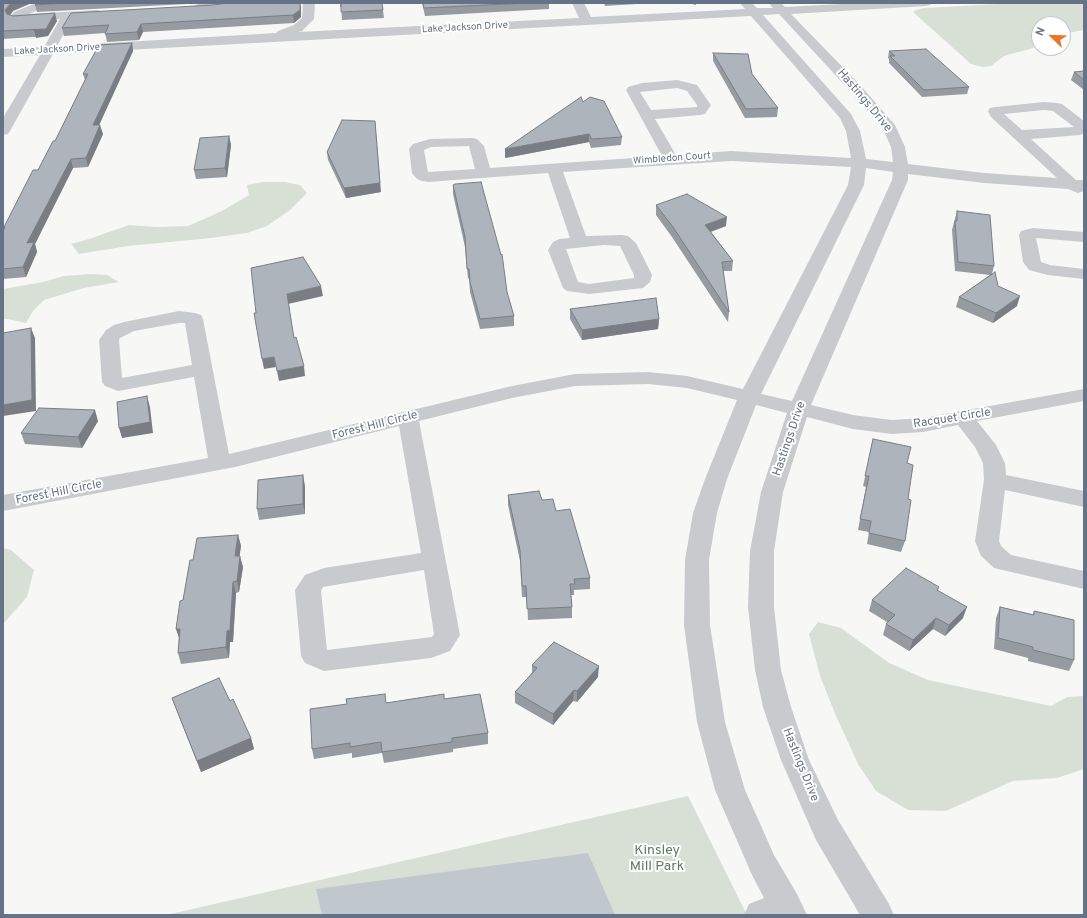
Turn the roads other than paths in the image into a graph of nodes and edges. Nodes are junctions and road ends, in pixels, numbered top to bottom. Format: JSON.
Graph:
{"nodes":[{"id":1,"x":46,"y":3,"type":"edge"},
{"id":2,"x":72,"y":3,"type":"edge"},
{"id":3,"x":309,"y":3,"type":"edge"},
{"id":4,"x":578,"y":3,"type":"edge"},
{"id":5,"x":926,"y":3,"type":"edge"},
{"id":6,"x":215,"y":5,"type":"edge"},
{"id":7,"x":778,"y":7,"type":"edge"},
{"id":8,"x":750,"y":8,"type":"edge"},
{"id":9,"x":192,"y":10,"type":"edge"},
{"id":10,"x":68,"y":16,"type":"junction"},
{"id":11,"x":308,"y":19,"type":"junction"},
{"id":12,"x":588,"y":21,"type":"junction"},
{"id":13,"x":308,"y":35,"type":"junction"},
{"id":14,"x":275,"y":37,"type":"junction"},
{"id":15,"x":48,"y":51,"type":"junction"},
{"id":16,"x":3,"y":53,"type":"edge"},
{"id":17,"x":646,"y":115,"type":"dead end"},
{"id":18,"x":3,"y":131,"type":"edge"},
{"id":19,"x":1018,"y":135,"type":"junction"},
{"id":20,"x":671,"y":159,"type":"junction"},
{"id":21,"x":859,"y":163,"type":"junction"},
{"id":22,"x":554,"y":168,"type":"junction"},
{"id":23,"x":901,"y":168,"type":"junction"},
{"id":24,"x":484,"y":173,"type":"dead end"},
{"id":25,"x":1080,"y":187,"type":"edge"},
{"id":26,"x":1084,"y":237,"type":"edge"},
{"id":27,"x":580,"y":242,"type":"junction"},
{"id":28,"x":1084,"y":274,"type":"edge"},
{"id":29,"x":203,"y":369,"type":"junction"},
{"id":30,"x":1084,"y":395,"type":"edge"},
{"id":31,"x":749,"y":397,"type":"junction"},
{"id":32,"x":799,"y":409,"type":"junction"},
{"id":33,"x":408,"y":418,"type":"junction"},
{"id":34,"x":963,"y":418,"type":"junction"},
{"id":35,"x":220,"y":463,"type":"junction"},
{"id":36,"x":995,"y":480,"type":"junction"},
{"id":37,"x":1084,"y":499,"type":"edge"},
{"id":38,"x":3,"y":503,"type":"edge"},
{"id":39,"x":434,"y":560,"type":"junction"},
{"id":40,"x":1084,"y":580,"type":"edge"},
{"id":41,"x":779,"y":912,"type":"edge"},
{"id":42,"x":878,"y":915,"type":"edge"}],
"edges":[{"from":1,"to":10,"type":"street"},
{"from":2,"to":10,"type":"street"},
{"from":3,"to":11,"type":"street"},
{"from":4,"to":12,"type":"street"},
{"from":5,"to":7,"type":"street","name":"Lake Jackson Drive"},
{"from":6,"to":9,"type":"street"},
{"from":7,"to":8,"type":"street","name":"Lake Jackson Drive"},
{"from":7,"to":23,"type":"street","name":"Hastings Drive"},
{"from":8,"to":12,"type":"street","name":"Lake Jackson Drive"},
{"from":8,"to":21,"type":"street","name":"Hastings Drive"},
{"from":10,"to":15,"type":"street"},
{"from":11,"to":13,"type":"street"},
{"from":11,"to":14,"type":"street"},
{"from":12,"to":13,"type":"street","name":"Lake Jackson Drive"},
{"from":13,"to":14,"type":"street","name":"Lake Jackson Drive"},
{"from":14,"to":15,"type":"street","name":"Lake Jackson Drive"},
{"from":15,"to":16,"type":"street","name":"Lake Jackson Drive"},
{"from":15,"to":18,"type":"street"},
{"from":17,"to":20,"type":"street"},
{"from":19,"to":19,"type":"street"},
{"from":19,"to":25,"type":"street"},
{"from":20,"to":21,"type":"street","name":"Wimbledon Court"},
{"from":20,"to":22,"type":"street","name":"Wimbledon Court"},
{"from":21,"to":23,"type":"street"},
{"from":21,"to":31,"type":"street","name":"Hastings Drive"},
{"from":22,"to":24,"type":"street","name":"Wimbledon Court"},
{"from":22,"to":27,"type":"street"},
{"from":23,"to":25,"type":"street"},
{"from":23,"to":32,"type":"street","name":"Hastings Drive"},
{"from":26,"to":28,"type":"street"},
{"from":27,"to":27,"type":"street"},
{"from":29,"to":29,"type":"street"},
{"from":29,"to":35,"type":"street"},
{"from":30,"to":34,"type":"street","name":"Racquet Circle"},
{"from":31,"to":32,"type":"street","name":"Racquet Circle"},
{"from":31,"to":33,"type":"street","name":"Forest Hill Circle"},
{"from":31,"to":41,"type":"street","name":"Hastings Drive"},
{"from":32,"to":34,"type":"street","name":"Racquet Circle"},
{"from":32,"to":42,"type":"street","name":"Hastings Drive"},
{"from":33,"to":35,"type":"street","name":"Forest Hill Circle"},
{"from":33,"to":39,"type":"street"},
{"from":34,"to":36,"type":"street"},
{"from":35,"to":38,"type":"street","name":"Forest Hill Circle"},
{"from":36,"to":37,"type":"street"},
{"from":36,"to":40,"type":"street"},
{"from":39,"to":39,"type":"street"}]}
